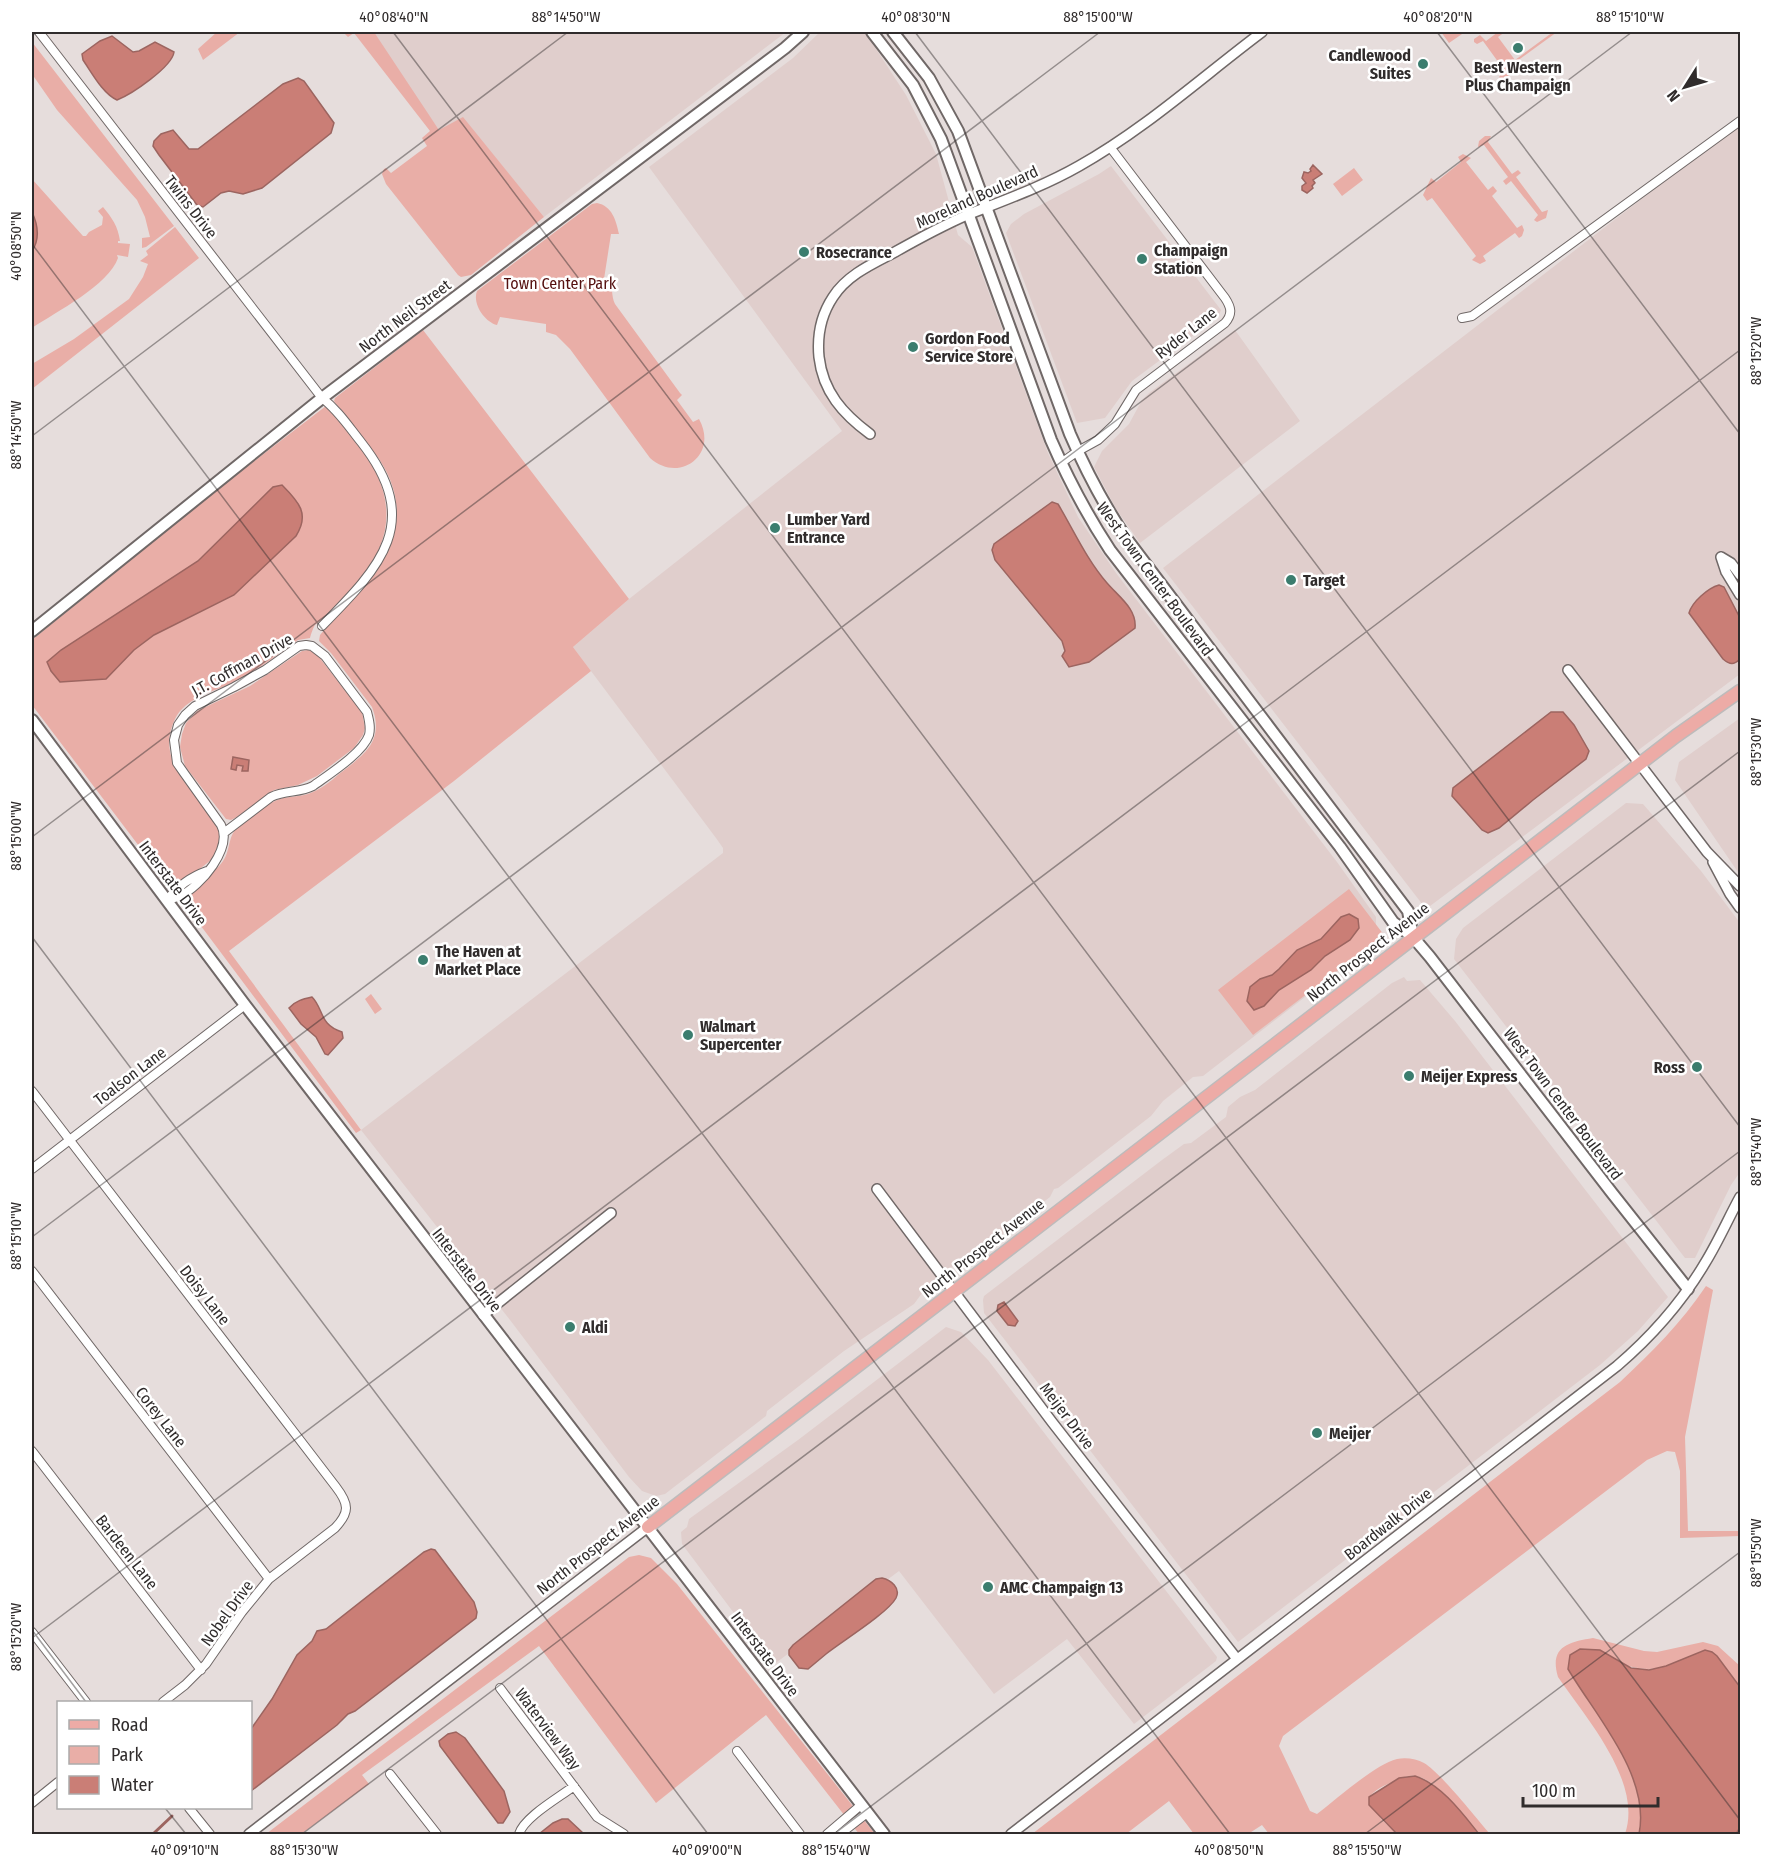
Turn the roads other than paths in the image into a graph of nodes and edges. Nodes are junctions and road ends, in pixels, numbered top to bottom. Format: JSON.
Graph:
{"nodes":[{"id":1,"x":39,"y":32,"type":"edge"},
{"id":2,"x":803,"y":32,"type":"edge"},
{"id":3,"x":872,"y":32,"type":"edge"},
{"id":4,"x":893,"y":32,"type":"edge"},
{"id":5,"x":1262,"y":32,"type":"edge"},
{"id":6,"x":1740,"y":121,"type":"edge"},
{"id":7,"x":1110,"y":147,"type":"junction"},
{"id":8,"x":988,"y":208,"type":"junction"},
{"id":9,"x":968,"y":215,"type":"junction"},
{"id":10,"x":1462,"y":318,"type":"dead end"},
{"id":11,"x":322,"y":398,"type":"junction"},
{"id":12,"x":870,"y":434,"type":"dead end"},
{"id":13,"x":1078,"y":451,"type":"junction"},
{"id":14,"x":1061,"y":463,"type":"junction"},
{"id":15,"x":1740,"y":575,"type":"edge"},
{"id":16,"x":1740,"y":595,"type":"edge"},
{"id":17,"x":322,"y":626,"type":"dead end"},
{"id":18,"x":32,"y":631,"type":"edge"},
{"id":19,"x":1568,"y":670,"type":"dead end"},
{"id":20,"x":1740,"y":691,"type":"edge"},
{"id":21,"x":32,"y":720,"type":"edge"},
{"id":22,"x":1639,"y":764,"type":"junction"},
{"id":23,"x":225,"y":832,"type":"junction"},
{"id":24,"x":1707,"y":852,"type":"junction"},
{"id":25,"x":1740,"y":886,"type":"edge"},
{"id":26,"x":167,"y":900,"type":"junction"},
{"id":27,"x":1740,"y":908,"type":"edge"},
{"id":28,"x":1413,"y":938,"type":"junction"},
{"id":29,"x":245,"y":1005,"type":"junction"},
{"id":30,"x":32,"y":1091,"type":"edge"},
{"id":31,"x":69,"y":1140,"type":"junction"},
{"id":32,"x":32,"y":1169,"type":"edge"},
{"id":33,"x":877,"y":1189,"type":"dead end"},
{"id":34,"x":1740,"y":1197,"type":"edge"},
{"id":35,"x":611,"y":1213,"type":"dead end"},
{"id":36,"x":32,"y":1271,"type":"edge"},
{"id":37,"x":1688,"y":1288,"type":"junction"},
{"id":38,"x":954,"y":1292,"type":"junction"},
{"id":39,"x":483,"y":1315,"type":"junction"},
{"id":40,"x":32,"y":1451,"type":"edge"},
{"id":41,"x":343,"y":1519,"type":"joint"},
{"id":42,"x":648,"y":1527,"type":"junction"},
{"id":43,"x":269,"y":1579,"type":"junction"},
{"id":44,"x":32,"y":1632,"type":"edge"},
{"id":45,"x":1237,"y":1659,"type":"junction"},
{"id":46,"x":201,"y":1670,"type":"junction"},
{"id":47,"x":500,"y":1688,"type":"dead end"},
{"id":48,"x":85,"y":1701,"type":"edge"},
{"id":49,"x":164,"y":1701,"type":"edge"},
{"id":50,"x":737,"y":1750,"type":"dead end"},
{"id":51,"x":390,"y":1774,"type":"dead end"},
{"id":52,"x":57,"y":1783,"type":"edge"},
{"id":53,"x":574,"y":1786,"type":"junction"},
{"id":54,"x":32,"y":1803,"type":"edge"},
{"id":55,"x":190,"y":1809,"type":"edge"},
{"id":56,"x":864,"y":1809,"type":"junction"},
{"id":57,"x":210,"y":1834,"type":"edge"},
{"id":58,"x":249,"y":1834,"type":"edge"},
{"id":59,"x":437,"y":1834,"type":"edge"},
{"id":60,"x":519,"y":1834,"type":"edge"},
{"id":61,"x":624,"y":1834,"type":"edge"},
{"id":62,"x":800,"y":1834,"type":"edge"},
{"id":63,"x":827,"y":1834,"type":"edge"},
{"id":64,"x":840,"y":1834,"type":"edge"},
{"id":65,"x":884,"y":1834,"type":"edge"},
{"id":66,"x":1011,"y":1834,"type":"edge"}],
"edges":[{"from":1,"to":11,"type":"street","name":"Twins Drive"},
{"from":2,"to":11,"type":"main road","name":"North Neil Street"},
{"from":3,"to":9,"type":"main road","name":"West Town Center Boulevard"},
{"from":4,"to":8,"type":"main road","name":"West Town Center Boulevard"},
{"from":5,"to":7,"type":"street","name":"Moreland Boulevard"},
{"from":6,"to":10,"type":"street"},
{"from":7,"to":8,"type":"street","name":"Moreland Boulevard"},
{"from":7,"to":13,"type":"street","name":"Ryder Lane"},
{"from":8,"to":9,"type":"street","name":"Moreland Boulevard"},
{"from":8,"to":13,"type":"main road","name":"West Town Center Boulevard"},
{"from":9,"to":12,"type":"street","name":"Moreland Boulevard"},
{"from":9,"to":14,"type":"main road","name":"West Town Center Boulevard"},
{"from":11,"to":17,"type":"street"},
{"from":11,"to":18,"type":"main road","name":"North Neil Street"},
{"from":13,"to":14,"type":"street","name":"Ryder Lane"},
{"from":13,"to":28,"type":"main road","name":"West Town Center Boulevard"},
{"from":14,"to":28,"type":"main road","name":"West Town Center Boulevard"},
{"from":15,"to":16,"type":"street"},
{"from":19,"to":22,"type":"street"},
{"from":20,"to":22,"type":"main road","name":"North Prospect Avenue"},
{"from":21,"to":26,"type":"main road","name":"Interstate Drive"},
{"from":22,"to":24,"type":"street"},
{"from":22,"to":28,"type":"main road","name":"North Prospect Avenue"},
{"from":23,"to":23,"type":"street","name":"J.T. Coffman Drive"},
{"from":23,"to":26,"type":"street"},
{"from":24,"to":25,"type":"street"},
{"from":24,"to":27,"type":"street"},
{"from":26,"to":29,"type":"main road","name":"Interstate Drive"},
{"from":28,"to":37,"type":"main road","name":"West Town Center Boulevard"},
{"from":28,"to":38,"type":"main road","name":"North Prospect Avenue"},
{"from":29,"to":31,"type":"street","name":"Toalson Lane"},
{"from":29,"to":39,"type":"main road","name":"Interstate Drive"},
{"from":30,"to":31,"type":"street","name":"Doisy Lane"},
{"from":31,"to":32,"type":"street","name":"Toalson Lane"},
{"from":31,"to":41,"type":"street","name":"Doisy Lane"},
{"from":33,"to":38,"type":"street","name":"Meijer Drive"},
{"from":34,"to":37,"type":"street","name":"Boardwalk Drive"},
{"from":35,"to":39,"type":"street"},
{"from":36,"to":43,"type":"street","name":"Corey Lane"},
{"from":37,"to":45,"type":"street","name":"Boardwalk Drive"},
{"from":38,"to":42,"type":"main road","name":"North Prospect Avenue"},
{"from":38,"to":45,"type":"street","name":"Meijer Drive"},
{"from":39,"to":42,"type":"main road","name":"Interstate Drive"},
{"from":40,"to":46,"type":"street","name":"Bardeen Lane"},
{"from":41,"to":43,"type":"street","name":"Nobel Drive"},
{"from":42,"to":56,"type":"main road","name":"Interstate Drive"},
{"from":42,"to":58,"type":"street","name":"North Prospect Avenue"},
{"from":43,"to":46,"type":"street","name":"Nobel Drive"},
{"from":44,"to":48,"type":"street"},
{"from":45,"to":66,"type":"street","name":"Boardwalk Drive"},
{"from":46,"to":49,"type":"street","name":"Nobel Drive"},
{"from":47,"to":53,"type":"street","name":"Waterview Way"},
{"from":50,"to":62,"type":"street"},
{"from":51,"to":59,"type":"street"},
{"from":52,"to":54,"type":"street"},
{"from":53,"to":60,"type":"street","name":"Waterview Way"},
{"from":53,"to":61,"type":"street","name":"Waterview Way"},
{"from":55,"to":57,"type":"street"},
{"from":56,"to":63,"type":"street"},
{"from":56,"to":64,"type":"street"},
{"from":56,"to":65,"type":"main road","name":"Interstate Drive"}]}
